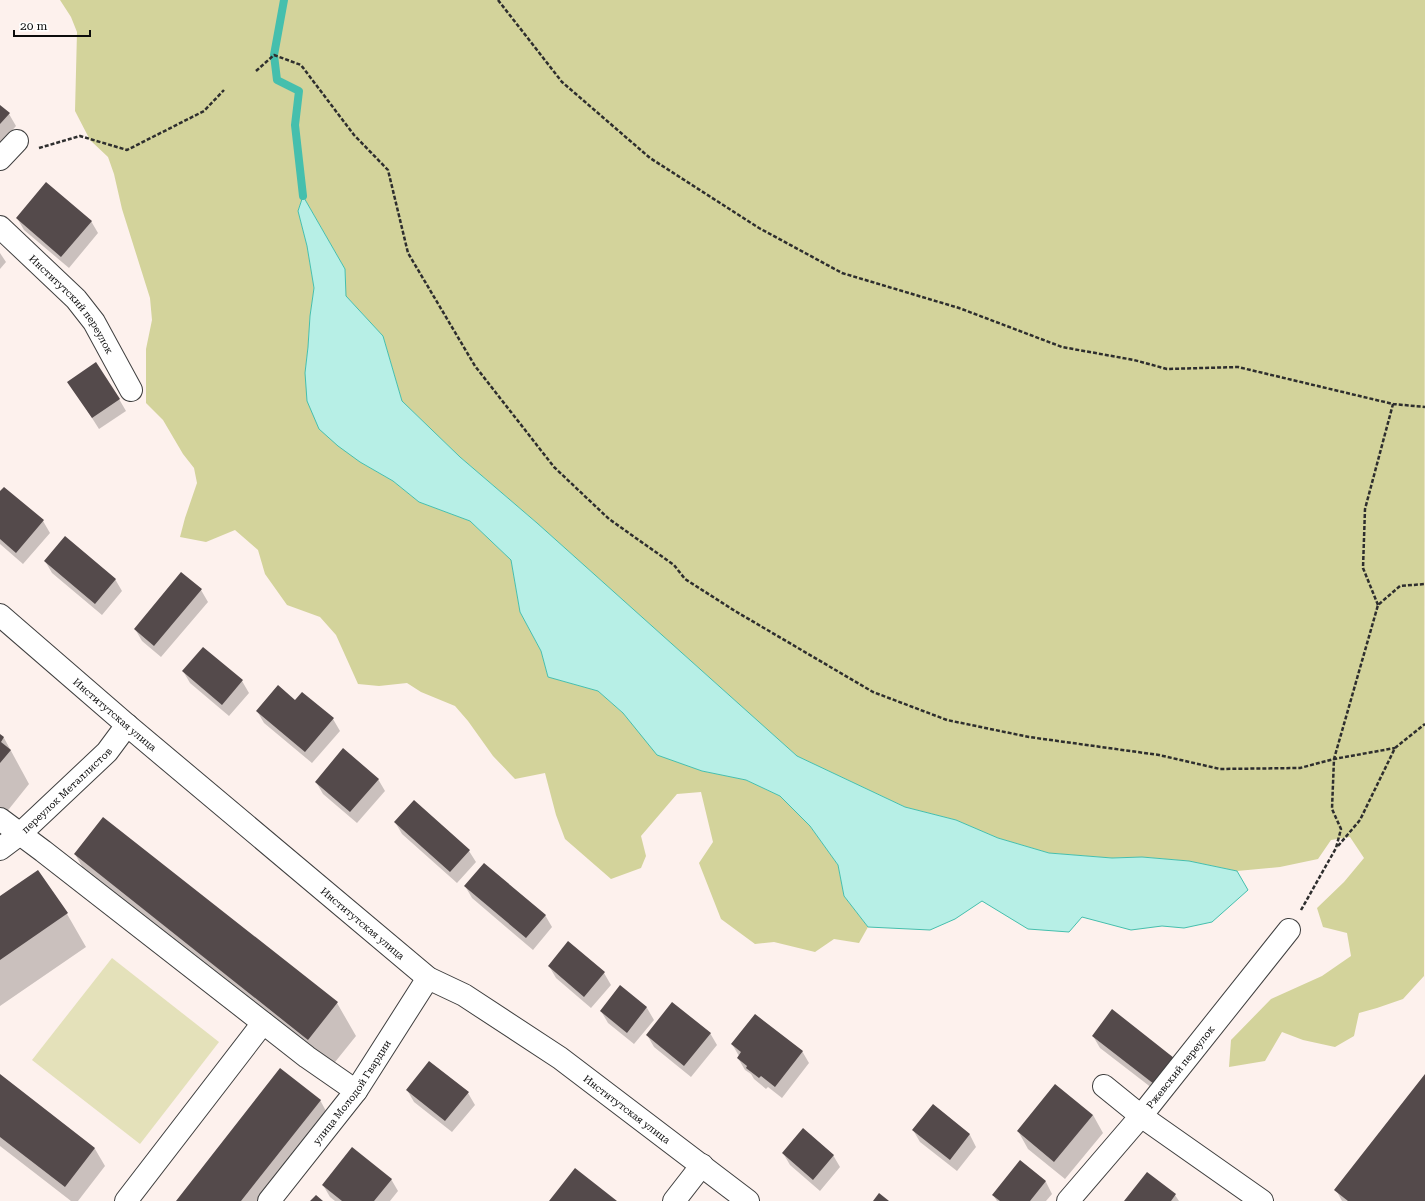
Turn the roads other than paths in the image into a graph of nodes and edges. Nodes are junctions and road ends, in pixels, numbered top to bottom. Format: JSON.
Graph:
{"nodes":[{"id":1,"x":17,"y":141,"type":"dead end"},
{"id":2,"x":0,"y":159,"type":"edge"},
{"id":3,"x":0,"y":227,"type":"edge"},
{"id":4,"x":131,"y":390,"type":"dead end"},
{"id":5,"x":0,"y":615,"type":"edge"},
{"id":6,"x":127,"y":726,"type":"junction"},
{"id":7,"x":0,"y":820,"type":"edge"},
{"id":8,"x":20,"y":834,"type":"junction"},
{"id":9,"x":0,"y":849,"type":"edge"},
{"id":10,"x":1289,"y":930,"type":"road end"},
{"id":11,"x":428,"y":978,"type":"junction"},
{"id":12,"x":263,"y":1023,"type":"junction"},
{"id":13,"x":1104,"y":1086,"type":"dead end"},
{"id":14,"x":356,"y":1091,"type":"junction"},
{"id":15,"x":1141,"y":1116,"type":"junction"},
{"id":16,"x":702,"y":1165,"type":"junction"},
{"id":17,"x":126,"y":1201,"type":"edge"},
{"id":18,"x":269,"y":1201,"type":"edge"},
{"id":19,"x":674,"y":1201,"type":"edge"},
{"id":20,"x":748,"y":1201,"type":"edge"},
{"id":21,"x":1068,"y":1201,"type":"edge"},
{"id":22,"x":1262,"y":1201,"type":"edge"}],
"edges":[{"from":1,"to":2,"type":"street"},
{"from":3,"to":4,"type":"street","name":"Институтский переулок"},
{"from":5,"to":6,"type":"street","name":"Институтская улица"},
{"from":6,"to":8,"type":"street","name":"переулок Металлистов"},
{"from":6,"to":11,"type":"street","name":"Институтская улица"},
{"from":7,"to":8,"type":"street"},
{"from":8,"to":9,"type":"street","name":"переулок Металлистов"},
{"from":8,"to":12,"type":"street"},
{"from":10,"to":15,"type":"street","name":"Ржевский переулок"},
{"from":11,"to":14,"type":"street","name":"улица Молодой Гвардии"},
{"from":11,"to":16,"type":"street","name":"Институтская улица"},
{"from":12,"to":14,"type":"street"},
{"from":12,"to":17,"type":"street"},
{"from":13,"to":15,"type":"street"},
{"from":14,"to":18,"type":"street","name":"улица Молодой Гвардии"},
{"from":15,"to":21,"type":"street","name":"Ржевский переулок"},
{"from":15,"to":22,"type":"street"},
{"from":16,"to":19,"type":"street"},
{"from":16,"to":20,"type":"street","name":"Институтская улица"}]}
